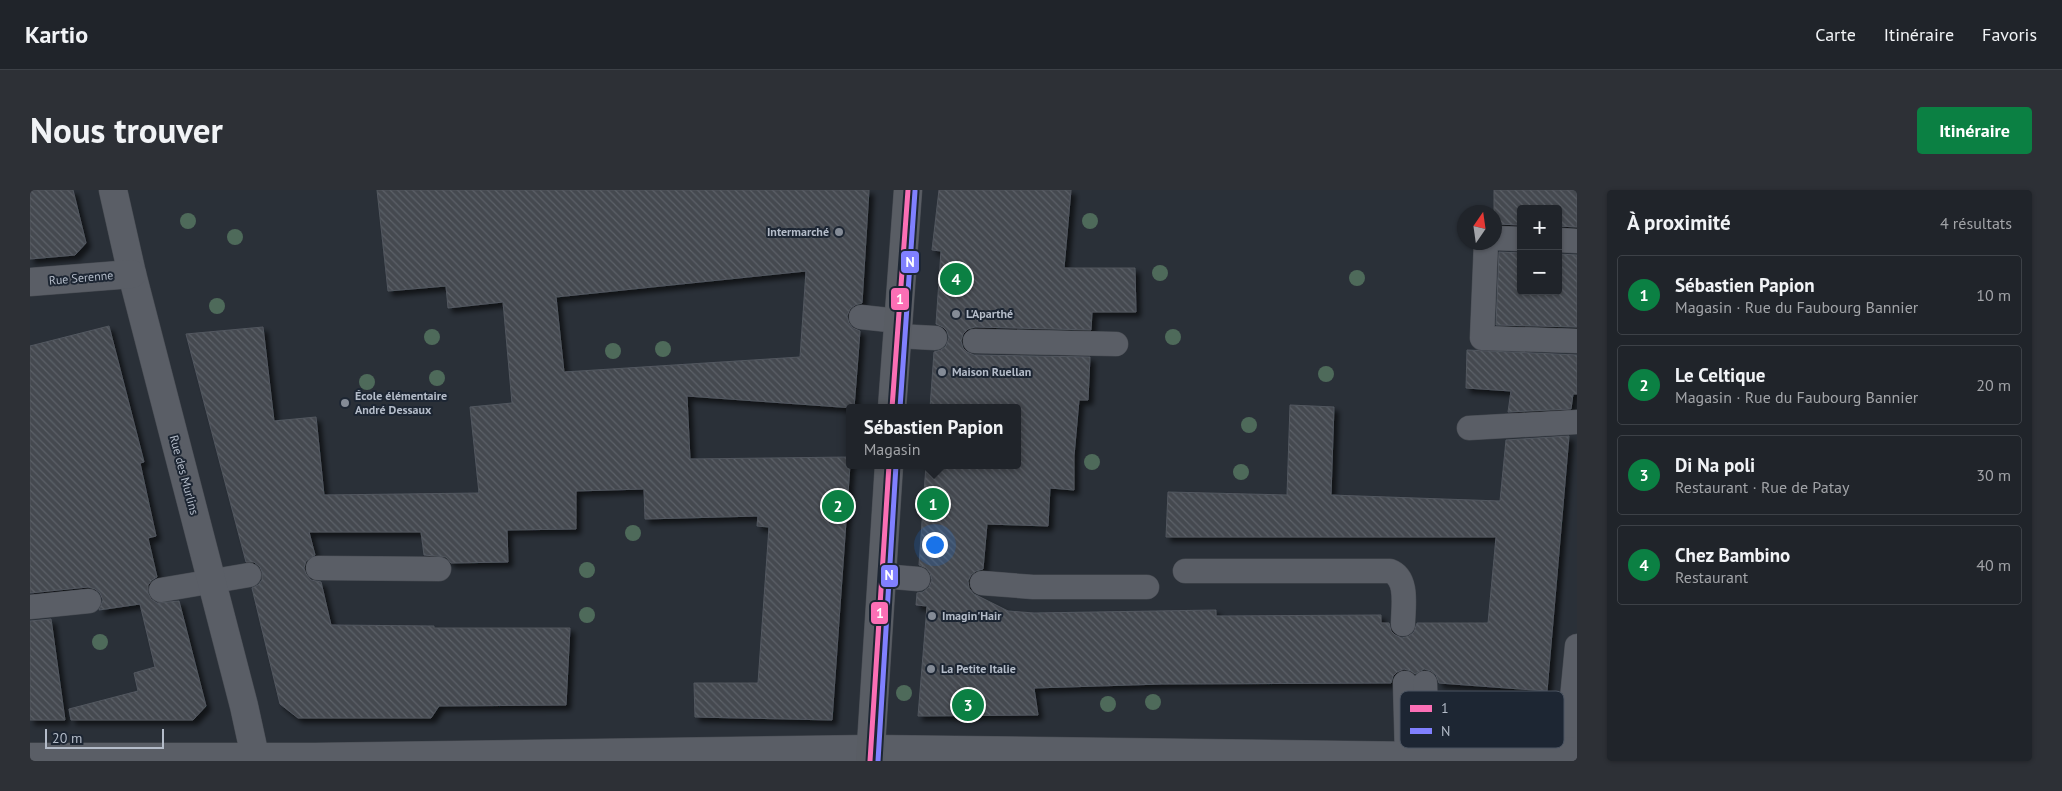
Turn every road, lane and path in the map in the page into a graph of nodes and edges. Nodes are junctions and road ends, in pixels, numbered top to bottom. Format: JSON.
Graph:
{"nodes":[{"id":1,"x":113,"y":190,"type":"edge"},
{"id":2,"x":908,"y":190,"type":"edge"},
{"id":3,"x":1502,"y":238,"type":"edge"},
{"id":4,"x":1517,"y":239,"type":"edge"},
{"id":5,"x":1562,"y":240,"type":"edge"},
{"id":6,"x":1577,"y":241,"type":"edge"},
{"id":7,"x":1486,"y":250,"type":"edge"},
{"id":8,"x":132,"y":274,"type":"junction"},
{"id":9,"x":30,"y":282,"type":"edge"},
{"id":10,"x":861,"y":317,"type":"dead end"},
{"id":11,"x":898,"y":328,"type":"junction"},
{"id":12,"x":935,"y":338,"type":"dead end"},
{"id":13,"x":975,"y":341,"type":"dead end"},
{"id":14,"x":1577,"y":341,"type":"edge"},
{"id":15,"x":1116,"y":344,"type":"dead end"},
{"id":16,"x":892,"y":404,"type":"edge"},
{"id":17,"x":1577,"y":422,"type":"edge"},
{"id":18,"x":1469,"y":428,"type":"dead end"},
{"id":19,"x":889,"y":469,"type":"edge"},
{"id":20,"x":318,"y":568,"type":"dead end"},
{"id":21,"x":439,"y":569,"type":"dead end"},
{"id":22,"x":1184,"y":571,"type":"dead end"},
{"id":23,"x":249,"y":575,"type":"dead end"},
{"id":24,"x":882,"y":576,"type":"junction"},
{"id":25,"x":918,"y":579,"type":"dead end"},
{"id":26,"x":212,"y":580,"type":"junction"},
{"id":27,"x":982,"y":583,"type":"dead end"},
{"id":28,"x":1146,"y":587,"type":"dead end"},
{"id":29,"x":161,"y":590,"type":"dead end"},
{"id":30,"x":89,"y":601,"type":"dead end"},
{"id":31,"x":30,"y":607,"type":"edge"},
{"id":32,"x":1404,"y":624,"type":"dead end"},
{"id":33,"x":1577,"y":646,"type":"edge"},
{"id":34,"x":1415,"y":683,"type":"dead end"},
{"id":35,"x":1415,"y":691,"type":"edge"},
{"id":36,"x":1572,"y":751,"type":"edge"},
{"id":37,"x":871,"y":755,"type":"edge"},
{"id":38,"x":30,"y":757,"type":"edge"},
{"id":39,"x":1419,"y":757,"type":"edge"},
{"id":40,"x":255,"y":758,"type":"edge"}],
"edges":[{"from":1,"to":8,"type":"street","name":"Rue des Murlins"},
{"from":2,"to":11,"type":"main road"},
{"from":3,"to":4,"type":"lane"},
{"from":5,"to":6,"type":"lane"},
{"from":7,"to":14,"type":"lane"},
{"from":8,"to":9,"type":"street","name":"Rue Serenne"},
{"from":8,"to":26,"type":"street","name":"Rue des Murlins"},
{"from":10,"to":11,"type":"lane"},
{"from":11,"to":12,"type":"lane"},
{"from":11,"to":16,"type":"main road"},
{"from":13,"to":15,"type":"lane"},
{"from":17,"to":18,"type":"lane"},
{"from":19,"to":24,"type":"main road"},
{"from":20,"to":21,"type":"lane"},
{"from":22,"to":32,"type":"lane"},
{"from":23,"to":26,"type":"lane"},
{"from":24,"to":25,"type":"lane"},
{"from":24,"to":37,"type":"main road"},
{"from":26,"to":29,"type":"lane"},
{"from":26,"to":40,"type":"street","name":"Rue des Murlins"},
{"from":27,"to":28,"type":"lane"},
{"from":30,"to":31,"type":"lane"},
{"from":33,"to":36,"type":"lane"},
{"from":34,"to":35,"type":"lane"},
{"from":36,"to":39,"type":"street"},
{"from":37,"to":39,"type":"street"},
{"from":37,"to":40,"type":"street"},
{"from":38,"to":40,"type":"street"}]}
